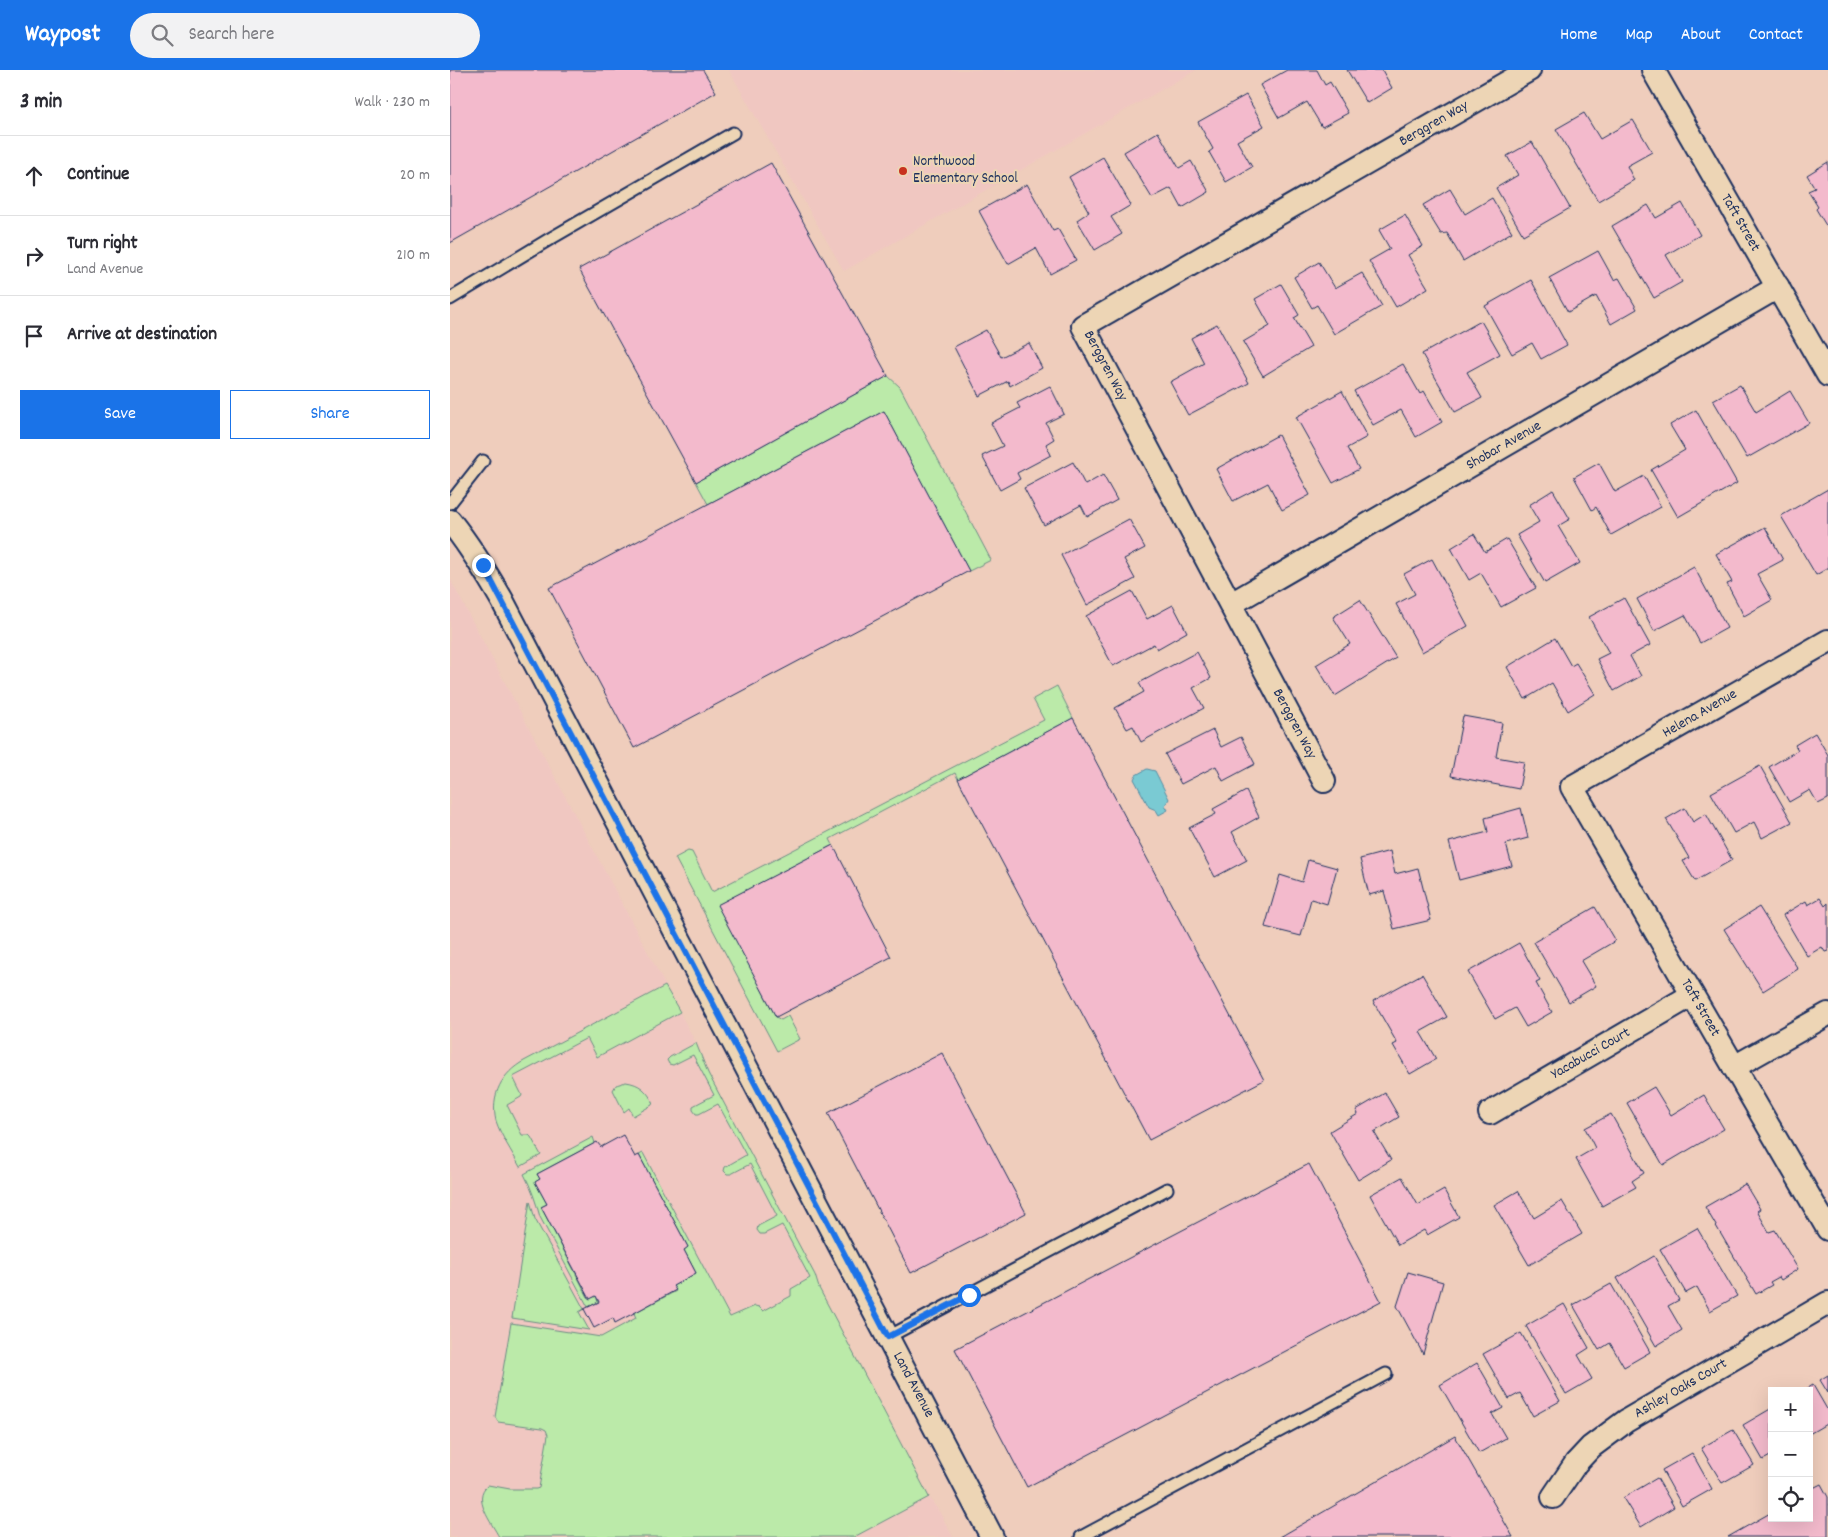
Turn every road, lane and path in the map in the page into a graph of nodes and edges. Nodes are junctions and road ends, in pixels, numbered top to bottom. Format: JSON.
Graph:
{"nodes":[{"id":1,"x":1528,"y":70,"type":"edge"},
{"id":2,"x":1653,"y":70,"type":"edge"},
{"id":3,"x":733,"y":133,"type":"dead end"},
{"id":4,"x":1778,"y":288,"type":"junction"},
{"id":5,"x":450,"y":299,"type":"edge"},
{"id":6,"x":1828,"y":375,"type":"edge"},
{"id":7,"x":483,"y":462,"type":"dead end"},
{"id":8,"x":450,"y":503,"type":"edge"},
{"id":9,"x":450,"y":521,"type":"edge"},
{"id":10,"x":1231,"y":604,"type":"junction"},
{"id":11,"x":1828,"y":641,"type":"edge"},
{"id":12,"x":1324,"y":781,"type":"dead end"},
{"id":13,"x":1572,"y":787,"type":"joint"},
{"id":14,"x":1692,"y":995,"type":"junction"},
{"id":15,"x":1828,"y":1014,"type":"edge"},
{"id":16,"x":1734,"y":1067,"type":"junction"},
{"id":17,"x":1490,"y":1113,"type":"dead end"},
{"id":18,"x":1167,"y":1189,"type":"dead end"},
{"id":19,"x":1828,"y":1229,"type":"edge"},
{"id":20,"x":1828,"y":1303,"type":"edge"},
{"id":21,"x":888,"y":1337,"type":"junction"},
{"id":22,"x":1386,"y":1374,"type":"dead end"},
{"id":23,"x":1553,"y":1496,"type":"dead end"},
{"id":24,"x":992,"y":1537,"type":"edge"},
{"id":25,"x":1081,"y":1537,"type":"edge"}],
"edges":[{"from":1,"to":10,"type":"street","name":"Berggren Way"},
{"from":2,"to":4,"type":"street","name":"Taft Street"},
{"from":3,"to":5,"type":"lane"},
{"from":4,"to":6,"type":"street","name":"Taft Street"},
{"from":4,"to":10,"type":"street","name":"Shobar Avenue"},
{"from":7,"to":8,"type":"lane"},
{"from":9,"to":21,"type":"street","name":"Land Avenue"},
{"from":10,"to":12,"type":"street","name":"Berggren Way"},
{"from":11,"to":13,"type":"street","name":"Helena Avenue"},
{"from":13,"to":14,"type":"street","name":"Taft Street"},
{"from":14,"to":16,"type":"street","name":"Taft Street"},
{"from":14,"to":17,"type":"street","name":"Yacabucci Court"},
{"from":15,"to":16,"type":"street"},
{"from":16,"to":19,"type":"street","name":"Taft Street"},
{"from":18,"to":21,"type":"lane"},
{"from":20,"to":23,"type":"street","name":"Ashley Oaks Court"},
{"from":21,"to":24,"type":"street","name":"Land Avenue"},
{"from":22,"to":25,"type":"lane"}]}
